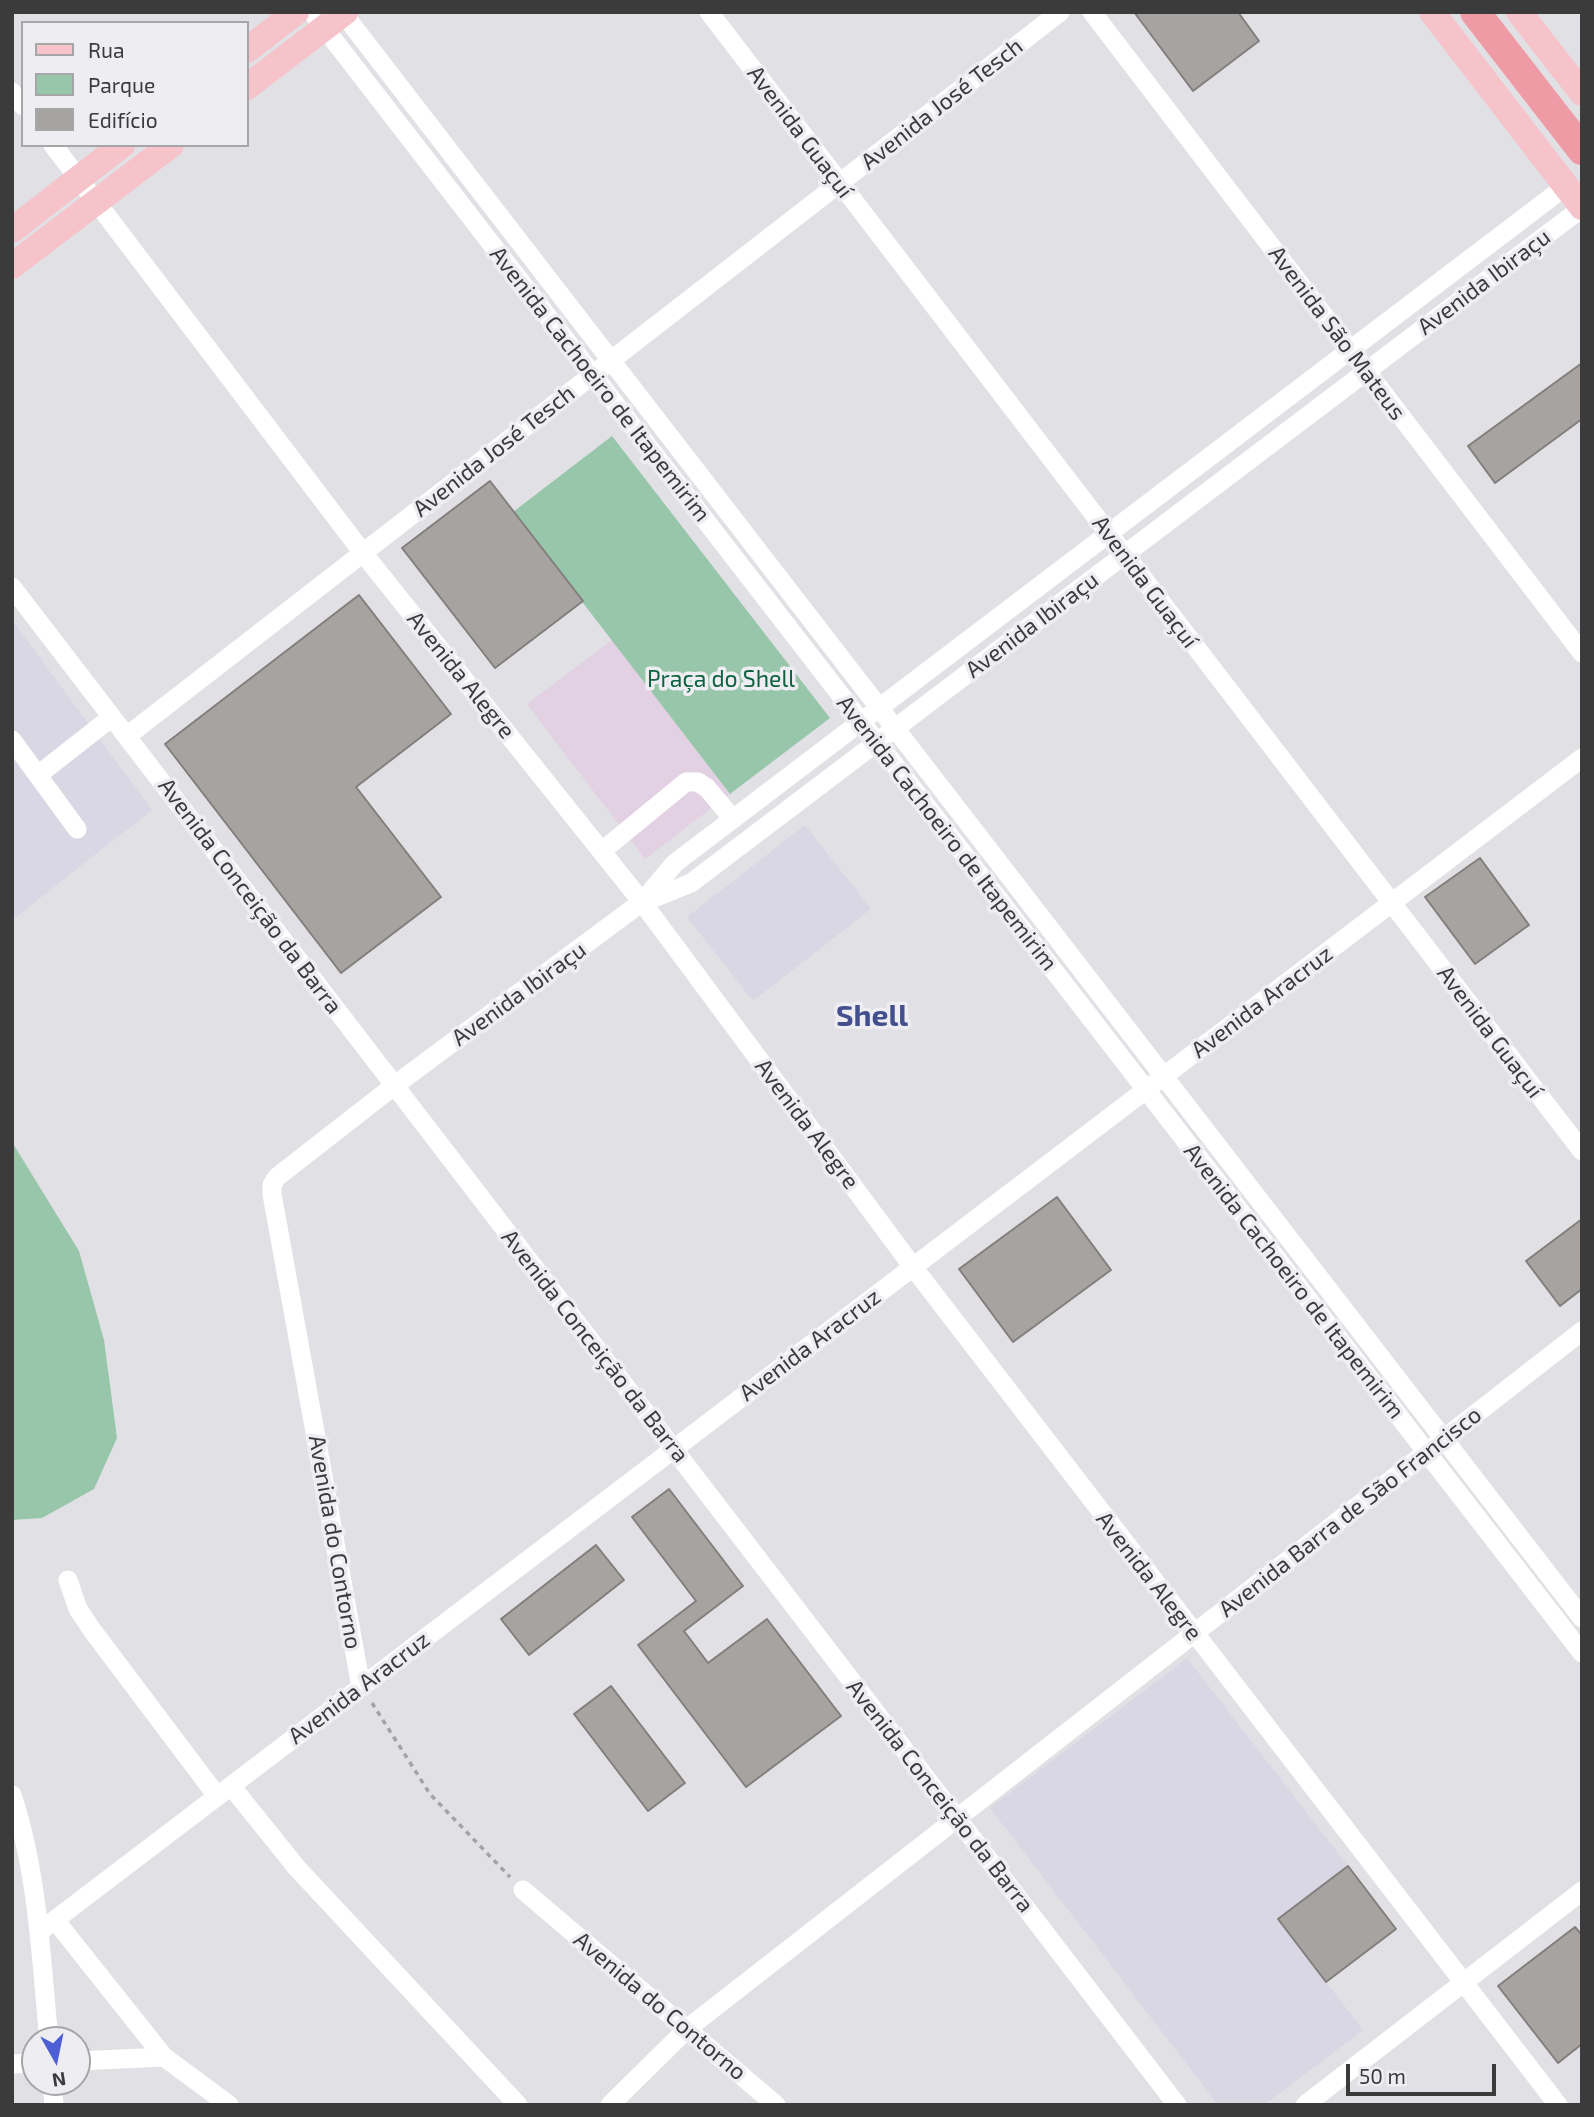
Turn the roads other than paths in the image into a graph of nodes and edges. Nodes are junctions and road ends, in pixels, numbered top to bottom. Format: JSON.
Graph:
{"nodes":[{"id":1,"x":296,"y":12,"type":"edge"},
{"id":2,"x":709,"y":12,"type":"edge"},
{"id":3,"x":1060,"y":12,"type":"edge"},
{"id":4,"x":1092,"y":12,"type":"edge"},
{"id":5,"x":1432,"y":12,"type":"edge"},
{"id":6,"x":1475,"y":12,"type":"edge"},
{"id":7,"x":1519,"y":12,"type":"edge"},
{"id":8,"x":333,"y":16,"type":"edge"},
{"id":9,"x":248,"y":49,"type":"edge"},
{"id":10,"x":248,"y":86,"type":"edge"},
{"id":11,"x":1582,"y":93,"type":"edge"},
{"id":12,"x":55,"y":147,"type":"edge"},
{"id":13,"x":119,"y":147,"type":"edge"},
{"id":14,"x":168,"y":147,"type":"edge"},
{"id":15,"x":1582,"y":150,"type":"edge"},
{"id":16,"x":79,"y":179,"type":"junction"},
{"id":17,"x":840,"y":183,"type":"junction"},
{"id":18,"x":1566,"y":186,"type":"junction"},
{"id":19,"x":96,"y":202,"type":"junction"},
{"id":20,"x":1582,"y":208,"type":"edge"},
{"id":21,"x":12,"y":230,"type":"edge"},
{"id":22,"x":12,"y":266,"type":"edge"},
{"id":23,"x":1350,"y":350,"type":"junction"},
{"id":24,"x":611,"y":360,"type":"junction"},
{"id":25,"x":1366,"y":371,"type":"junction"},
{"id":26,"x":592,"y":375,"type":"junction"},
{"id":27,"x":1108,"y":534,"type":"junction"},
{"id":28,"x":363,"y":553,"type":"junction"},
{"id":29,"x":1124,"y":555,"type":"junction"},
{"id":30,"x":12,"y":587,"type":"edge"},
{"id":31,"x":1582,"y":653,"type":"edge"},
{"id":32,"x":879,"y":708,"type":"junction"},
{"id":33,"x":112,"y":717,"type":"junction"},
{"id":34,"x":861,"y":722,"type":"junction"},
{"id":35,"x":895,"y":729,"type":"junction"},
{"id":36,"x":127,"y":736,"type":"junction"},
{"id":37,"x":12,"y":740,"type":"edge"},
{"id":38,"x":877,"y":742,"type":"junction"},
{"id":39,"x":1582,"y":758,"type":"edge"},
{"id":40,"x":38,"y":775,"type":"junction"},
{"id":41,"x":733,"y":819,"type":"junction"},
{"id":42,"x":77,"y":829,"type":"dead end"},
{"id":43,"x":601,"y":851,"type":"junction"},
{"id":44,"x":642,"y":902,"type":"junction"},
{"id":45,"x":1392,"y":903,"type":"junction"},
{"id":46,"x":1163,"y":1077,"type":"junction"},
{"id":47,"x":395,"y":1085,"type":"junction"},
{"id":48,"x":1146,"y":1090,"type":"junction"},
{"id":49,"x":1582,"y":1152,"type":"edge"},
{"id":50,"x":272,"y":1185,"type":"joint"},
{"id":51,"x":913,"y":1267,"type":"junction"},
{"id":52,"x":1582,"y":1331,"type":"edge"},
{"id":53,"x":1443,"y":1439,"type":"junction"},
{"id":54,"x":674,"y":1449,"type":"junction"},
{"id":55,"x":1426,"y":1452,"type":"junction"},
{"id":56,"x":68,"y":1580,"type":"dead end"},
{"id":57,"x":1582,"y":1618,"type":"edge"},
{"id":58,"x":1194,"y":1633,"type":"junction"},
{"id":59,"x":1582,"y":1653,"type":"edge"},
{"id":60,"x":361,"y":1687,"type":"junction"},
{"id":61,"x":224,"y":1791,"type":"junction"},
{"id":62,"x":12,"y":1795,"type":"edge"},
{"id":63,"x":957,"y":1818,"type":"junction"},
{"id":64,"x":523,"y":1890,"type":"road end"},
{"id":65,"x":1582,"y":1891,"type":"edge"},
{"id":66,"x":47,"y":1926,"type":"junction"},
{"id":67,"x":1464,"y":1982,"type":"junction"},
{"id":68,"x":49,"y":2026,"type":"edge"},
{"id":69,"x":688,"y":2028,"type":"junction"},
{"id":70,"x":164,"y":2056,"type":"junction"},
{"id":71,"x":91,"y":2060,"type":"edge"},
{"id":72,"x":229,"y":2105,"type":"edge"},
{"id":73,"x":517,"y":2105,"type":"edge"},
{"id":74,"x":610,"y":2105,"type":"edge"},
{"id":75,"x":776,"y":2105,"type":"edge"},
{"id":76,"x":1177,"y":2105,"type":"edge"},
{"id":77,"x":1305,"y":2105,"type":"edge"},
{"id":78,"x":1558,"y":2105,"type":"edge"}],
"edges":[{"from":1,"to":9,"type":"main road"},
{"from":2,"to":17,"type":"street","name":"Avenida Guaçuí"},
{"from":3,"to":17,"type":"street","name":"Avenida José Tesch"},
{"from":4,"to":23,"type":"street","name":"Avenida São Mateus"},
{"from":5,"to":18,"type":"main road"},
{"from":6,"to":15,"type":"highway"},
{"from":7,"to":11,"type":"main road"},
{"from":8,"to":10,"type":"main road"},
{"from":8,"to":24,"type":"street"},
{"from":8,"to":26,"type":"street","name":"Avenida Cachoeiro de Itapemirim"},
{"from":12,"to":16,"type":"street","name":"Avenida Alegre"},
{"from":13,"to":16,"type":"main road"},
{"from":14,"to":19,"type":"main road"},
{"from":16,"to":19,"type":"street","name":"Avenida Alegre"},
{"from":16,"to":21,"type":"main road"},
{"from":17,"to":24,"type":"street","name":"Avenida José Tesch"},
{"from":17,"to":27,"type":"street","name":"Avenida Guaçuí"},
{"from":18,"to":20,"type":"main road"},
{"from":18,"to":23,"type":"street","name":"Avenida Ibiraçu"},
{"from":19,"to":22,"type":"main road"},
{"from":19,"to":28,"type":"street","name":"Avenida Alegre"},
{"from":20,"to":25,"type":"street","name":"Avenida Ibiraçu"},
{"from":23,"to":25,"type":"street","name":"Avenida São Mateus"},
{"from":23,"to":27,"type":"street","name":"Avenida Ibiraçu"},
{"from":24,"to":26,"type":"street","name":"Avenida José Tesch"},
{"from":24,"to":32,"type":"street"},
{"from":25,"to":29,"type":"street","name":"Avenida Ibiraçu"},
{"from":25,"to":31,"type":"street","name":"Avenida São Mateus"},
{"from":26,"to":28,"type":"street","name":"Avenida José Tesch"},
{"from":26,"to":34,"type":"street","name":"Avenida Cachoeiro de Itapemirim"},
{"from":27,"to":29,"type":"street","name":"Avenida Guaçuí"},
{"from":27,"to":32,"type":"street","name":"Avenida Ibiraçu"},
{"from":28,"to":36,"type":"street","name":"Avenida José Tesch"},
{"from":28,"to":43,"type":"street","name":"Avenida Alegre"},
{"from":29,"to":35,"type":"street","name":"Avenida Ibiraçu"},
{"from":29,"to":45,"type":"street","name":"Avenida Guaçuí"},
{"from":30,"to":33,"type":"street","name":"Avenida Conceição da Barra"},
{"from":32,"to":34,"type":"street","name":"Avenida Ibiraçu"},
{"from":32,"to":35,"type":"street"},
{"from":33,"to":36,"type":"street","name":"Avenida Conceição da Barra"},
{"from":33,"to":40,"type":"street"},
{"from":34,"to":38,"type":"street","name":"Avenida Cachoeiro de Itapemirim"},
{"from":34,"to":41,"type":"street","name":"Avenida Ibiraçu"},
{"from":35,"to":38,"type":"street","name":"Avenida Ibiraçu"},
{"from":35,"to":46,"type":"street"},
{"from":36,"to":47,"type":"street","name":"Avenida Conceição da Barra"},
{"from":37,"to":40,"type":"street"},
{"from":38,"to":44,"type":"street","name":"Avenida Ibiraçu"},
{"from":38,"to":48,"type":"street","name":"Avenida Cachoeiro de Itapemirim"},
{"from":39,"to":45,"type":"street","name":"Avenida Aracruz"},
{"from":40,"to":42,"type":"street"},
{"from":41,"to":43,"type":"street"},
{"from":41,"to":44,"type":"street","name":"Avenida Ibiraçu"},
{"from":43,"to":44,"type":"street","name":"Avenida Alegre"},
{"from":44,"to":47,"type":"street","name":"Avenida Ibiraçu"},
{"from":44,"to":51,"type":"street","name":"Avenida Alegre"},
{"from":45,"to":46,"type":"street","name":"Avenida Aracruz"},
{"from":45,"to":49,"type":"street","name":"Avenida Guaçuí"},
{"from":46,"to":48,"type":"street","name":"Avenida Aracruz"},
{"from":46,"to":53,"type":"street"},
{"from":47,"to":50,"type":"street","name":"Avenida Ibiraçu"},
{"from":47,"to":54,"type":"street","name":"Avenida Conceição da Barra"},
{"from":48,"to":51,"type":"street","name":"Avenida Aracruz"},
{"from":48,"to":55,"type":"street","name":"Avenida Cachoeiro de Itapemirim"},
{"from":50,"to":60,"type":"street","name":"Avenida do Contorno"},
{"from":51,"to":54,"type":"street","name":"Avenida Aracruz"},
{"from":51,"to":58,"type":"street","name":"Avenida Alegre"},
{"from":52,"to":53,"type":"street","name":"Avenida Barra de São Francisco"},
{"from":53,"to":55,"type":"street","name":"Avenida Barra de São Francisco"},
{"from":53,"to":57,"type":"street"},
{"from":54,"to":60,"type":"street","name":"Avenida Aracruz"},
{"from":54,"to":63,"type":"street","name":"Avenida Conceição da Barra"},
{"from":55,"to":58,"type":"street","name":"Avenida Barra de São Francisco"},
{"from":55,"to":59,"type":"street","name":"Avenida Cachoeiro de Itapemirim"},
{"from":56,"to":61,"type":"street"},
{"from":58,"to":63,"type":"street","name":"Avenida Barra de São Francisco"},
{"from":58,"to":67,"type":"street","name":"Avenida Alegre"},
{"from":60,"to":61,"type":"street","name":"Avenida Aracruz"},
{"from":61,"to":66,"type":"street","name":"Avenida Aracruz"},
{"from":61,"to":73,"type":"street"},
{"from":62,"to":66,"type":"street"},
{"from":63,"to":69,"type":"street","name":"Avenida Barra de São Francisco"},
{"from":63,"to":76,"type":"street","name":"Avenida Conceição da Barra"},
{"from":64,"to":69,"type":"street","name":"Avenida do Contorno"},
{"from":65,"to":67,"type":"street"},
{"from":66,"to":68,"type":"street"},
{"from":66,"to":70,"type":"street"},
{"from":67,"to":77,"type":"street"},
{"from":67,"to":78,"type":"street","name":"Avenida Alegre"},
{"from":69,"to":74,"type":"street","name":"Avenida Barra de São Francisco"},
{"from":69,"to":75,"type":"street","name":"Avenida do Contorno"},
{"from":70,"to":71,"type":"street"},
{"from":70,"to":72,"type":"street"}]}
